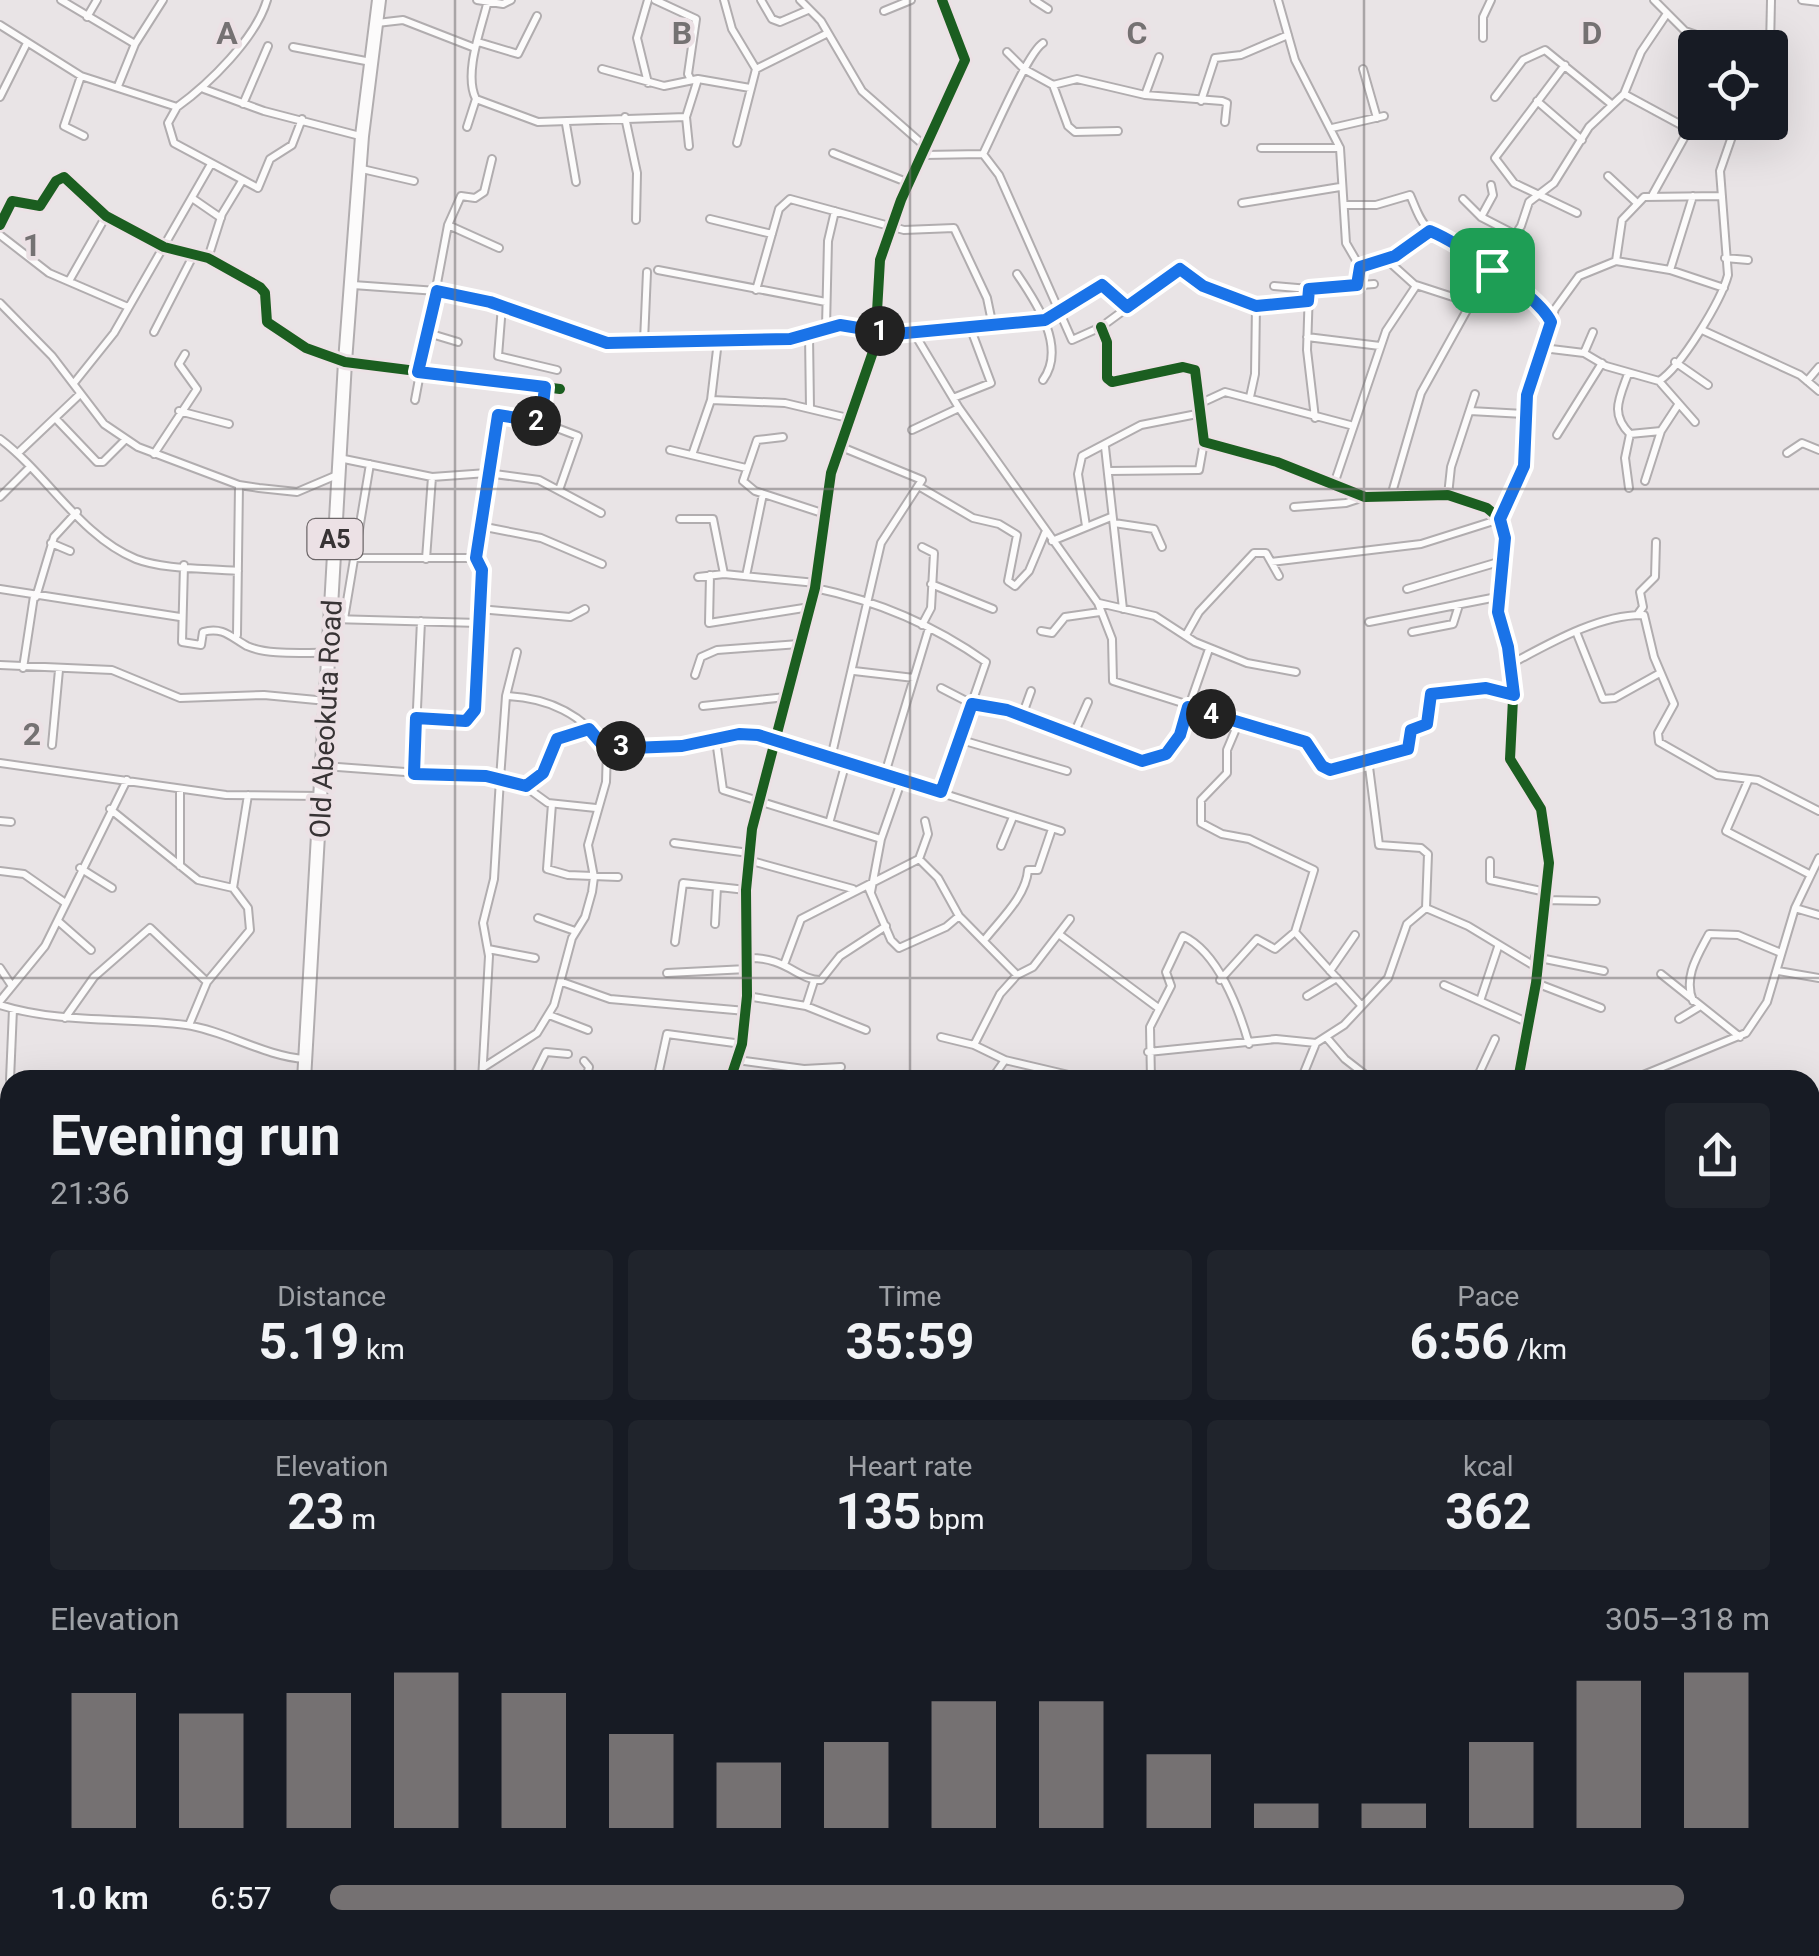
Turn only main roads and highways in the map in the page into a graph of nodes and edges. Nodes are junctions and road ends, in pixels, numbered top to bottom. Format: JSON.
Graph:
{"nodes":[{"id":1,"x":379,"y":0,"type":"edge"},
{"id":2,"x":304,"y":1070,"type":"edge"}],
"edges":[{"from":1,"to":2,"type":"highway","name":"Old Abeokuta Road","number":"A5"}]}
